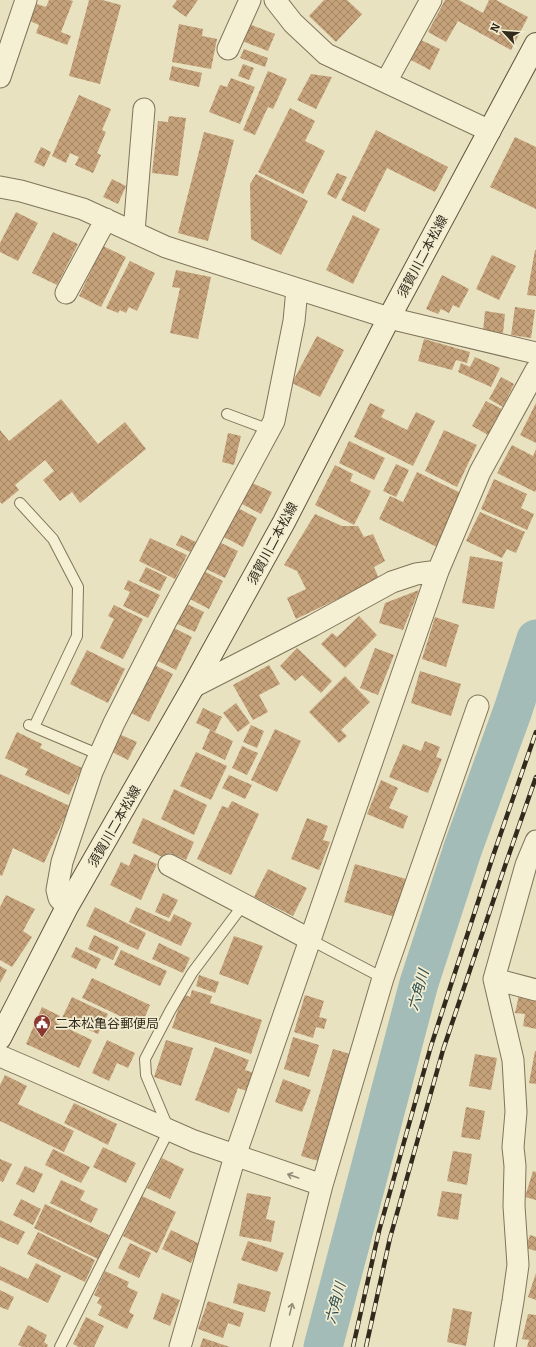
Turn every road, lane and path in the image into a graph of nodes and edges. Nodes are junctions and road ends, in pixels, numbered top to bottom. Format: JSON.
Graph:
{"nodes":[{"id":1,"x":26,"y":0,"type":"edge"},
{"id":2,"x":250,"y":0,"type":"edge"},
{"id":3,"x":275,"y":0,"type":"edge"},
{"id":4,"x":431,"y":0,"type":"edge"},
{"id":5,"x":536,"y":44,"type":"edge"},
{"id":6,"x":228,"y":49,"type":"dead end"},
{"id":7,"x":0,"y":77,"type":"edge"},
{"id":8,"x":386,"y":82,"type":"junction"},
{"id":9,"x":144,"y":109,"type":"dead end"},
{"id":10,"x":490,"y":131,"type":"junction"},
{"id":11,"x":1,"y":189,"type":"edge"},
{"id":12,"x":106,"y":219,"type":"junction"},
{"id":13,"x":134,"y":232,"type":"junction"},
{"id":14,"x":297,"y":289,"type":"junction"},
{"id":15,"x":66,"y":293,"type":"dead end"},
{"id":16,"x":389,"y":318,"type":"junction"},
{"id":17,"x":536,"y":353,"type":"edge"},
{"id":18,"x":536,"y":370,"type":"edge"},
{"id":19,"x":227,"y":414,"type":"dead end"},
{"id":20,"x":270,"y":430,"type":"junction"},
{"id":21,"x":20,"y":503,"type":"dead end"},
{"id":22,"x":438,"y":571,"type":"junction"},
{"id":23,"x":193,"y":687,"type":"junction"},
{"id":24,"x":478,"y":706,"type":"dead end"},
{"id":25,"x":100,"y":755,"type":"junction"},
{"id":26,"x":536,"y":841,"type":"edge"},
{"id":27,"x":169,"y":865,"type":"dead end"},
{"id":28,"x":243,"y":905,"type":"junction"},
{"id":29,"x":66,"y":907,"type":"junction"},
{"id":30,"x":309,"y":939,"type":"junction"},
{"id":31,"x":383,"y":978,"type":"junction"},
{"id":32,"x":494,"y":980,"type":"junction"},
{"id":33,"x":536,"y":990,"type":"edge"},
{"id":34,"x":0,"y":1038,"type":"edge"},
{"id":35,"x":0,"y":1056,"type":"edge"},
{"id":36,"x":169,"y":1130,"type":"junction"},
{"id":37,"x":235,"y":1156,"type":"junction"},
{"id":38,"x":322,"y":1185,"type":"junction"},
{"id":39,"x":60,"y":1347,"type":"edge"},
{"id":40,"x":180,"y":1347,"type":"edge"},
{"id":41,"x":281,"y":1347,"type":"edge"},
{"id":42,"x":505,"y":1347,"type":"edge"}],
"edges":[{"from":1,"to":7,"type":"street"},
{"from":2,"to":6,"type":"street"},
{"from":3,"to":8,"type":"street"},
{"from":4,"to":8,"type":"street"},
{"from":5,"to":10,"type":"main road","name":"須賀川二本松線"},
{"from":8,"to":10,"type":"street"},
{"from":9,"to":13,"type":"street"},
{"from":10,"to":16,"type":"main road","name":"須賀川二本松線"},
{"from":11,"to":12,"type":"street"},
{"from":12,"to":13,"type":"street"},
{"from":12,"to":15,"type":"street"},
{"from":13,"to":14,"type":"street"},
{"from":14,"to":16,"type":"street"},
{"from":14,"to":20,"type":"street"},
{"from":16,"to":17,"type":"street"},
{"from":16,"to":23,"type":"main road","name":"須賀川二本松線"},
{"from":18,"to":22,"type":"street"},
{"from":19,"to":20,"type":"lane"},
{"from":20,"to":25,"type":"street"},
{"from":21,"to":25,"type":"lane"},
{"from":22,"to":23,"type":"street"},
{"from":22,"to":30,"type":"street"},
{"from":23,"to":29,"type":"main road","name":"須賀川二本松線"},
{"from":24,"to":31,"type":"street"},
{"from":25,"to":29,"type":"street"},
{"from":26,"to":32,"type":"street"},
{"from":27,"to":28,"type":"street"},
{"from":28,"to":30,"type":"street"},
{"from":28,"to":36,"type":"lane"},
{"from":29,"to":34,"type":"main road","name":"須賀川二本松線"},
{"from":30,"to":31,"type":"lane"},
{"from":30,"to":37,"type":"street"},
{"from":31,"to":38,"type":"street"},
{"from":32,"to":33,"type":"street"},
{"from":32,"to":42,"type":"street"},
{"from":35,"to":36,"type":"street"},
{"from":36,"to":37,"type":"street"},
{"from":36,"to":39,"type":"lane"},
{"from":38,"to":37,"type":"street","one_way":true},
{"from":37,"to":40,"type":"street"},
{"from":41,"to":38,"type":"street","one_way":true}]}
